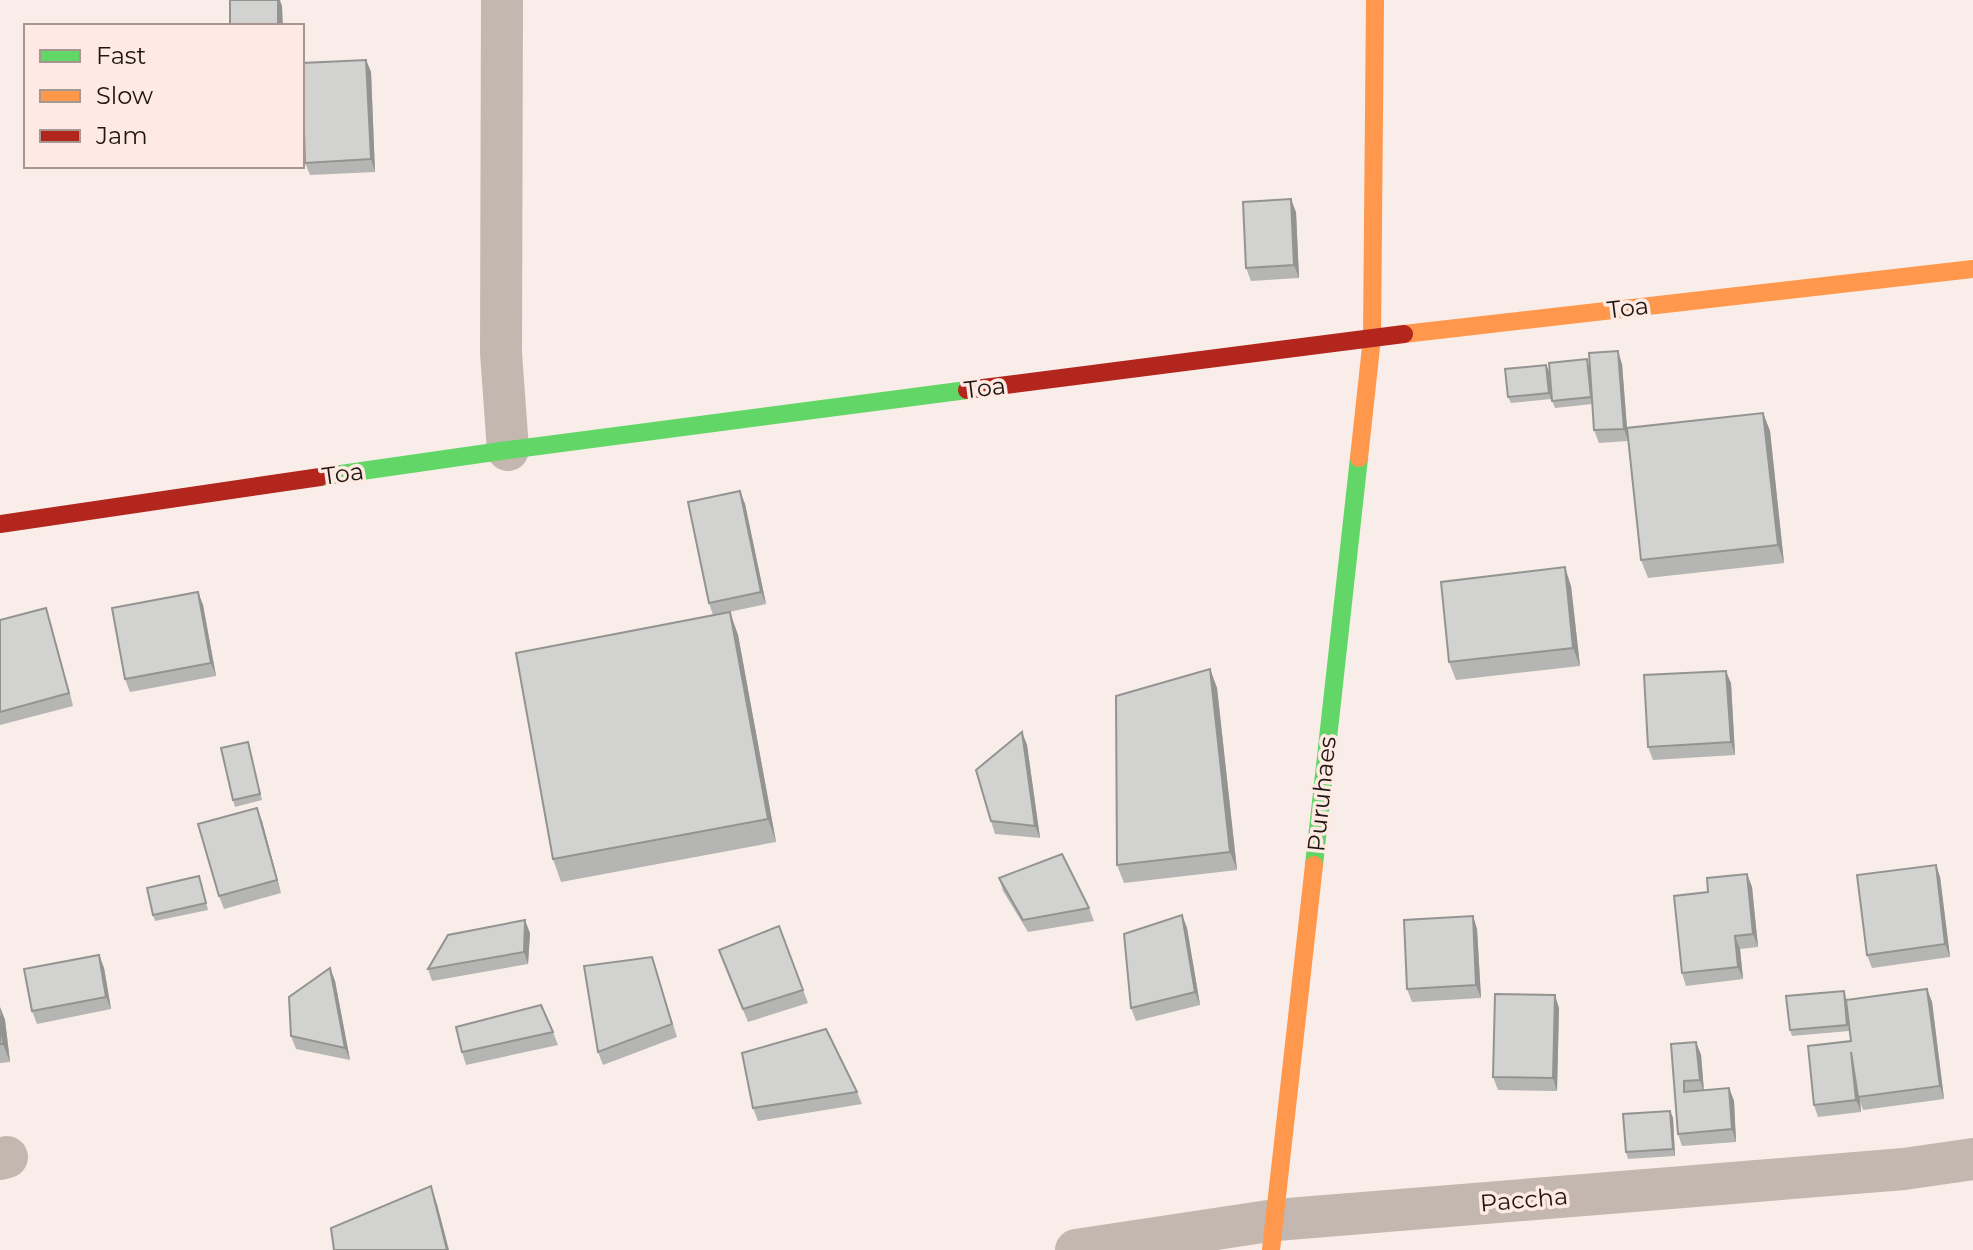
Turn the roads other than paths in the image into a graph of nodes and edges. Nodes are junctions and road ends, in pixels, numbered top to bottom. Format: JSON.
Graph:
{"nodes":[{"id":1,"x":502,"y":0,"type":"edge"},
{"id":2,"x":1375,"y":0,"type":"edge"},
{"id":3,"x":1973,"y":269,"type":"edge"},
{"id":4,"x":1372,"y":338,"type":"junction"},
{"id":5,"x":508,"y":450,"type":"junction"},
{"id":6,"x":0,"y":524,"type":"edge"},
{"id":7,"x":1973,"y":1159,"type":"edge"},
{"id":8,"x":1273,"y":1235,"type":"edge"},
{"id":9,"x":1076,"y":1250,"type":"edge"}],
"edges":[{"from":1,"to":5,"type":"street"},
{"from":2,"to":4,"type":"street","name":"Puruhaes"},
{"from":3,"to":4,"type":"street","name":"Toa"},
{"from":4,"to":5,"type":"street","name":"Toa"},
{"from":4,"to":8,"type":"street","name":"Puruhaes"},
{"from":5,"to":6,"type":"street","name":"Toa"},
{"from":7,"to":8,"type":"street","name":"Paccha"},
{"from":8,"to":9,"type":"street","name":"Paccha"}]}
